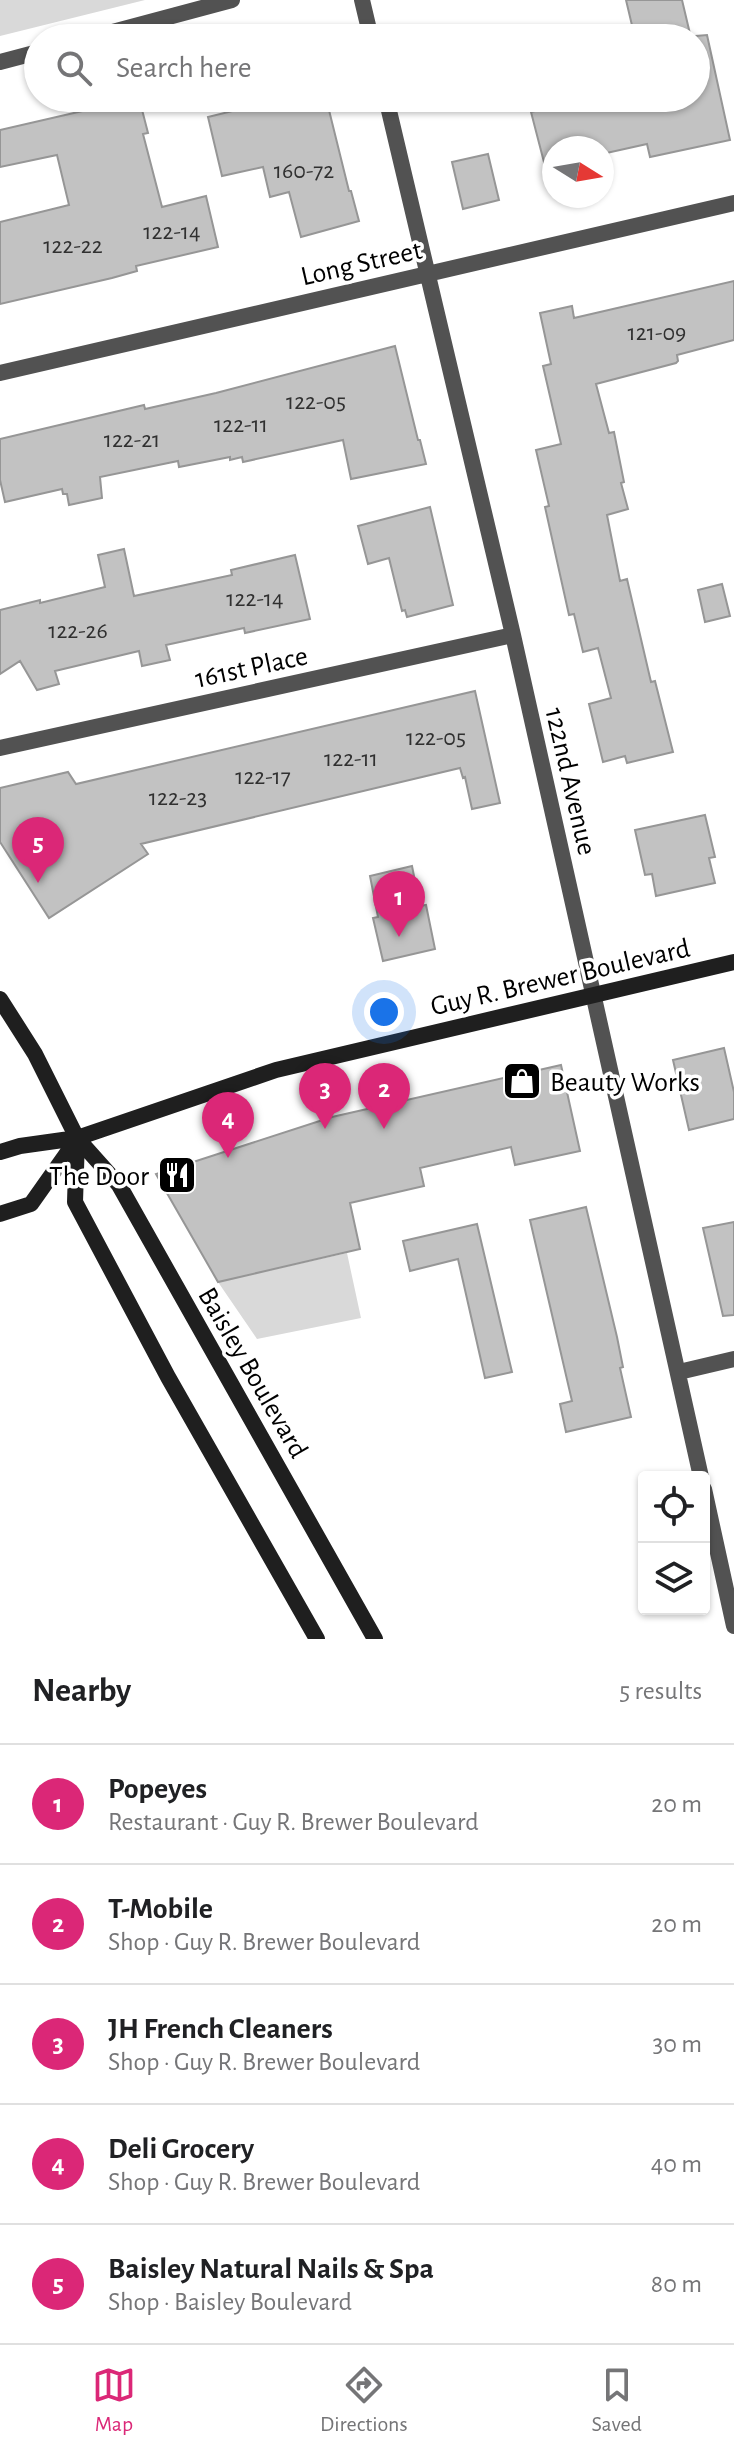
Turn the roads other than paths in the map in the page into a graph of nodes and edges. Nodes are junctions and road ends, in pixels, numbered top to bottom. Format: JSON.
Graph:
{"nodes":[{"id":1,"x":232,"y":0,"type":"edge"},
{"id":2,"x":362,"y":0,"type":"edge"},
{"id":3,"x":142,"y":24,"type":"edge"},
{"id":4,"x":368,"y":24,"type":"edge"},
{"id":5,"x":24,"y":56,"type":"edge"},
{"id":6,"x":0,"y":62,"type":"edge"},
{"id":7,"x":389,"y":112,"type":"edge"},
{"id":8,"x":734,"y":203,"type":"edge"},
{"id":9,"x":428,"y":274,"type":"junction"},
{"id":10,"x":0,"y":373,"type":"edge"},
{"id":11,"x":513,"y":635,"type":"junction"},
{"id":12,"x":0,"y":748,"type":"edge"},
{"id":13,"x":734,"y":962,"type":"edge"},
{"id":14,"x":594,"y":994,"type":"junction"},
{"id":15,"x":0,"y":999,"type":"edge"},
{"id":16,"x":77,"y":1138,"type":"junction"},
{"id":17,"x":0,"y":1152,"type":"edge"},
{"id":18,"x":0,"y":1214,"type":"edge"},
{"id":19,"x":734,"y":1359,"type":"edge"},
{"id":20,"x":679,"y":1372,"type":"junction"},
{"id":21,"x":700,"y":1471,"type":"edge"},
{"id":22,"x":710,"y":1516,"type":"edge"},
{"id":23,"x":734,"y":1626,"type":"edge"},
{"id":24,"x":317,"y":1639,"type":"edge"},
{"id":25,"x":375,"y":1639,"type":"edge"}],
"edges":[{"from":1,"to":3,"type":"street"},
{"from":2,"to":4,"type":"street"},
{"from":5,"to":6,"type":"street"},
{"from":7,"to":9,"type":"street","name":"122nd Avenue"},
{"from":8,"to":9,"type":"street","name":"Long Street"},
{"from":9,"to":10,"type":"street","name":"Long Street"},
{"from":9,"to":11,"type":"street","name":"122nd Avenue"},
{"from":11,"to":12,"type":"street","name":"161st Place"},
{"from":11,"to":14,"type":"street","name":"122nd Avenue"},
{"from":13,"to":14,"type":"main road","name":"Guy R. Brewer Boulevard"},
{"from":14,"to":16,"type":"main road","name":"Guy R. Brewer Boulevard"},
{"from":14,"to":20,"type":"street","name":"122nd Avenue"},
{"from":15,"to":16,"type":"main road","name":"Baisley Boulevard"},
{"from":16,"to":17,"type":"main road","name":"Guy R. Brewer Boulevard"},
{"from":16,"to":18,"type":"main road"},
{"from":16,"to":24,"type":"main road","name":"Baisley Boulevard"},
{"from":16,"to":25,"type":"main road","name":"Baisley Boulevard"},
{"from":19,"to":20,"type":"street"},
{"from":20,"to":21,"type":"street","name":"122nd Avenue"},
{"from":22,"to":23,"type":"street"}]}
